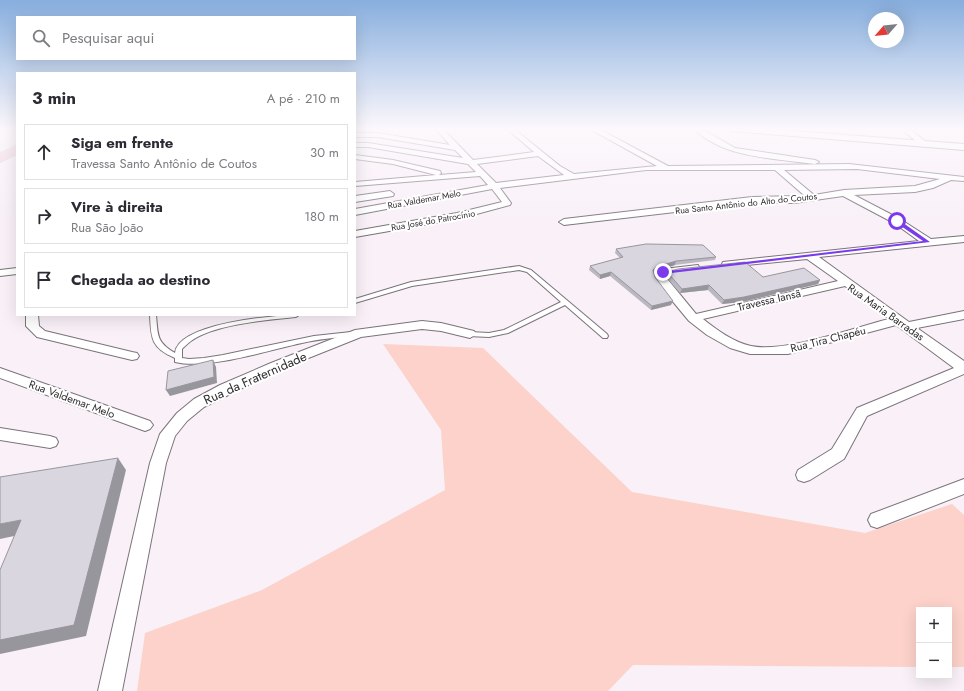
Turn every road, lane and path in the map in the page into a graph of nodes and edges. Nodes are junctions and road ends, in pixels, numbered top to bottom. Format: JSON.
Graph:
{"nodes":[{"id":1,"x":387,"y":161,"type":"edge"},
{"id":2,"x":467,"y":161,"type":"edge"},
{"id":3,"x":478,"y":161,"type":"edge"},
{"id":4,"x":550,"y":161,"type":"edge"},
{"id":5,"x":655,"y":161,"type":"edge"},
{"id":6,"x":814,"y":161,"type":"edge"},
{"id":7,"x":472,"y":162,"type":"junction"},
{"id":8,"x":665,"y":167,"type":"junction"},
{"id":9,"x":856,"y":167,"type":"junction"},
{"id":10,"x":778,"y":168,"type":"junction"},
{"id":11,"x":480,"y":174,"type":"junction"},
{"id":12,"x":446,"y":176,"type":"junction"},
{"id":13,"x":573,"y":177,"type":"junction"},
{"id":14,"x":951,"y":177,"type":"junction"},
{"id":15,"x":964,"y":179,"type":"edge"},
{"id":16,"x":356,"y":184,"type":"edge"},
{"id":17,"x":494,"y":186,"type":"junction"},
{"id":18,"x":844,"y":193,"type":"junction"},
{"id":19,"x":390,"y":194,"type":"dead end"},
{"id":20,"x":812,"y":196,"type":"junction"},
{"id":21,"x":356,"y":199,"type":"edge"},
{"id":22,"x":356,"y":212,"type":"edge"},
{"id":23,"x":564,"y":222,"type":"dead end"},
{"id":24,"x":356,"y":234,"type":"edge"},
{"id":25,"x":964,"y":239,"type":"edge"},
{"id":26,"x":928,"y":242,"type":"junction"},
{"id":27,"x":809,"y":255,"type":"junction"},
{"id":28,"x":16,"y":271,"type":"edge"},
{"id":29,"x":0,"y":273,"type":"edge"},
{"id":30,"x":845,"y":283,"type":"junction"},
{"id":31,"x":356,"y":301,"type":"edge"},
{"id":32,"x":566,"y":302,"type":"junction"},
{"id":33,"x":964,"y":315,"type":"edge"},
{"id":34,"x":32,"y":316,"type":"edge"},
{"id":35,"x":153,"y":316,"type":"edge"},
{"id":36,"x":289,"y":316,"type":"edge"},
{"id":37,"x":693,"y":318,"type":"junction"},
{"id":38,"x":904,"y":323,"type":"junction"},
{"id":39,"x":359,"y":333,"type":"junction"},
{"id":40,"x":470,"y":334,"type":"joint"},
{"id":41,"x":605,"y":336,"type":"dead end"},
{"id":42,"x":132,"y":356,"type":"dead end"},
{"id":43,"x":176,"y":356,"type":"junction"},
{"id":44,"x":964,"y":368,"type":"edge"},
{"id":45,"x":0,"y":373,"type":"edge"},
{"id":46,"x":145,"y":425,"type":"dead end"},
{"id":47,"x":0,"y":434,"type":"edge"},
{"id":48,"x":50,"y":442,"type":"dead end"},
{"id":49,"x":804,"y":475,"type":"dead end"},
{"id":50,"x":964,"y":486,"type":"edge"},
{"id":51,"x":877,"y":520,"type":"dead end"},
{"id":52,"x":110,"y":691,"type":"edge"}],
"edges":[{"from":1,"to":12,"type":"street"},
{"from":2,"to":7,"type":"street"},
{"from":3,"to":7,"type":"street"},
{"from":4,"to":13,"type":"street"},
{"from":5,"to":8,"type":"street"},
{"from":6,"to":9,"type":"street"},
{"from":7,"to":11,"type":"street"},
{"from":8,"to":10,"type":"street","name":"Rua Valdemar Melo"},
{"from":8,"to":13,"type":"street","name":"Rua Valdemar Melo"},
{"from":9,"to":10,"type":"street","name":"Rua Valdemar Melo"},
{"from":9,"to":14,"type":"street"},
{"from":10,"to":20,"type":"street"},
{"from":11,"to":12,"type":"street"},
{"from":11,"to":17,"type":"street"},
{"from":12,"to":16,"type":"street"},
{"from":13,"to":17,"type":"street","name":"Rua Valdemar Melo"},
{"from":14,"to":15,"type":"street"},
{"from":14,"to":18,"type":"street","name":"Rua Santo Antônio do Alto do Coutos"},
{"from":17,"to":22,"type":"street","name":"Rua Valdemar Melo"},
{"from":17,"to":24,"type":"street","name":"Rua José do Patrocínio"},
{"from":18,"to":20,"type":"street","name":"Rua Santo Antônio do Alto do Coutos"},
{"from":18,"to":26,"type":"street"},
{"from":19,"to":21,"type":"street"},
{"from":20,"to":23,"type":"street","name":"Rua Santo Antônio do Alto do Coutos"},
{"from":25,"to":26,"type":"street"},
{"from":26,"to":27,"type":"street"},
{"from":27,"to":30,"type":"street","name":"Rua Maria Barradas"},
{"from":27,"to":37,"type":"street","name":"Rua Tira Chapéu"},
{"from":28,"to":29,"type":"street"},
{"from":30,"to":37,"type":"street","name":"Travessa Iansã"},
{"from":30,"to":38,"type":"street","name":"Rua Maria Barradas"},
{"from":31,"to":32,"type":"lane"},
{"from":32,"to":40,"type":"lane"},
{"from":32,"to":41,"type":"lane"},
{"from":33,"to":38,"type":"street","name":"Rua Tira Chapéu"},
{"from":34,"to":42,"type":"street"},
{"from":35,"to":43,"type":"lane"},
{"from":36,"to":43,"type":"lane"},
{"from":37,"to":38,"type":"street","name":"Rua Tira Chapéu"},
{"from":38,"to":44,"type":"street","name":"Rua Maria Barradas"},
{"from":39,"to":40,"type":"street","name":"Rua da Fraternidade"},
{"from":39,"to":43,"type":"lane"},
{"from":39,"to":52,"type":"street","name":"Rua da Fraternidade"},
{"from":44,"to":49,"type":"street"},
{"from":45,"to":46,"type":"street","name":"Rua Valdemar Melo"},
{"from":47,"to":48,"type":"street"},
{"from":50,"to":51,"type":"street"}]}
